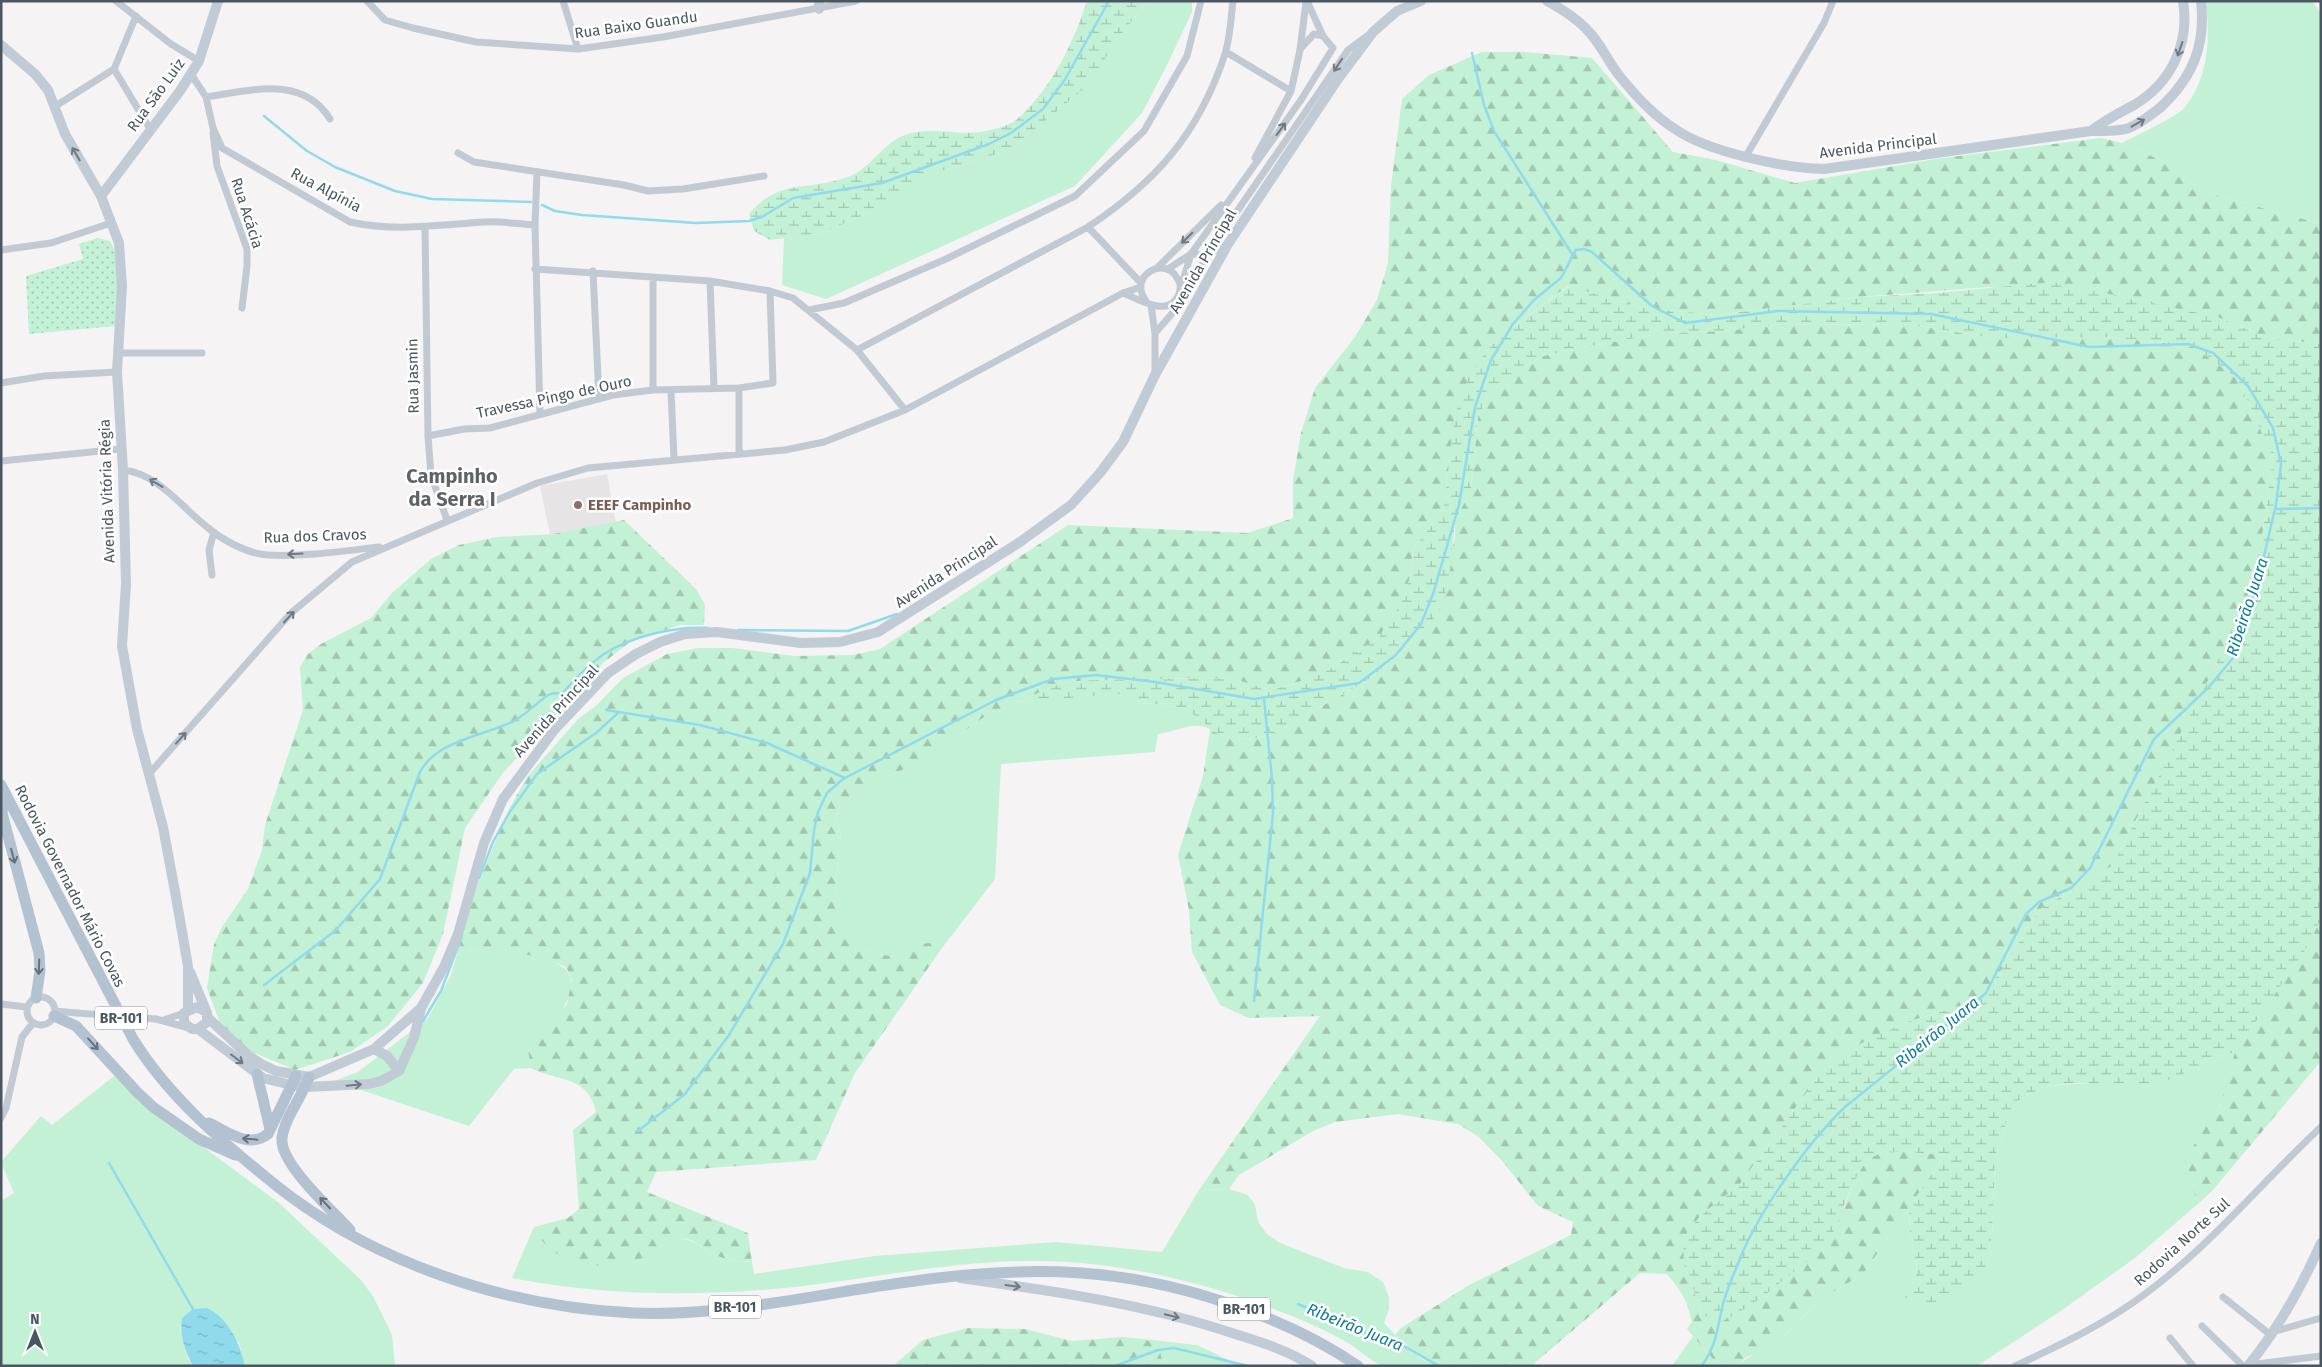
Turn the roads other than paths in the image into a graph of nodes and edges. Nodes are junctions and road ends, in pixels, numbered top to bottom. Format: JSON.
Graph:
{"nodes":[{"id":1,"x":116,"y":1,"type":"edge"},
{"id":2,"x":367,"y":1,"type":"edge"},
{"id":3,"x":563,"y":1,"type":"edge"},
{"id":4,"x":856,"y":1,"type":"edge"},
{"id":5,"x":1201,"y":1,"type":"edge"},
{"id":6,"x":1233,"y":1,"type":"edge"},
{"id":7,"x":1306,"y":1,"type":"edge"},
{"id":8,"x":1421,"y":1,"type":"edge"},
{"id":9,"x":1547,"y":1,"type":"edge"},
{"id":10,"x":1834,"y":1,"type":"edge"},
{"id":11,"x":2183,"y":1,"type":"edge"},
{"id":12,"x":2201,"y":1,"type":"edge"},
{"id":13,"x":216,"y":3,"type":"edge"},
{"id":14,"x":819,"y":5,"type":"edge"},
{"id":15,"x":136,"y":16,"type":"junction"},
{"id":16,"x":1373,"y":32,"type":"junction"},
{"id":17,"x":1323,"y":36,"type":"junction"},
{"id":18,"x":1,"y":45,"type":"edge"},
{"id":19,"x":578,"y":49,"type":"junction"},
{"id":20,"x":1300,"y":50,"type":"junction"},
{"id":21,"x":1226,"y":52,"type":"junction"},
{"id":22,"x":199,"y":61,"type":"junction"},
{"id":23,"x":114,"y":68,"type":"junction"},
{"id":24,"x":191,"y":74,"type":"junction"},
{"id":25,"x":1290,"y":91,"type":"junction"},
{"id":26,"x":206,"y":97,"type":"junction"},
{"id":27,"x":1301,"y":100,"type":"junction"},
{"id":28,"x":1311,"y":106,"type":"junction"},
{"id":29,"x":54,"y":107,"type":"junction"},
{"id":30,"x":330,"y":120,"type":"dead end"},
{"id":31,"x":212,"y":128,"type":"junction"},
{"id":32,"x":150,"y":129,"type":"junction"},
{"id":33,"x":2091,"y":131,"type":"junction"},
{"id":34,"x":458,"y":153,"type":"dead end"},
{"id":35,"x":1746,"y":156,"type":"junction"},
{"id":36,"x":1277,"y":162,"type":"junction"},
{"id":37,"x":537,"y":172,"type":"junction"},
{"id":38,"x":764,"y":176,"type":"dead end"},
{"id":39,"x":101,"y":196,"type":"junction"},
{"id":40,"x":111,"y":223,"type":"junction"},
{"id":41,"x":535,"y":225,"type":"junction"},
{"id":42,"x":1088,"y":227,"type":"junction"},
{"id":43,"x":425,"y":228,"type":"junction"},
{"id":44,"x":1228,"y":244,"type":"junction"},
{"id":45,"x":1,"y":250,"type":"edge"},
{"id":46,"x":1190,"y":254,"type":"junction"},
{"id":47,"x":1207,"y":255,"type":"junction"},
{"id":48,"x":1157,"y":268,"type":"junction"},
{"id":49,"x":535,"y":269,"type":"junction"},
{"id":50,"x":1168,"y":269,"type":"junction"},
{"id":51,"x":593,"y":271,"type":"junction"},
{"id":52,"x":653,"y":278,"type":"junction"},
{"id":53,"x":710,"y":281,"type":"junction"},
{"id":54,"x":1141,"y":285,"type":"junction"},
{"id":55,"x":1181,"y":287,"type":"junction"},
{"id":56,"x":770,"y":291,"type":"junction"},
{"id":57,"x":1123,"y":293,"type":"junction"},
{"id":58,"x":1180,"y":299,"type":"junction"},
{"id":59,"x":1149,"y":303,"type":"junction"},
{"id":60,"x":242,"y":308,"type":"dead end"},
{"id":61,"x":809,"y":310,"type":"junction"},
{"id":62,"x":1155,"y":333,"type":"junction"},
{"id":63,"x":857,"y":350,"type":"junction"},
{"id":64,"x":118,"y":353,"type":"junction"},
{"id":65,"x":202,"y":353,"type":"dead end"},
{"id":66,"x":117,"y":372,"type":"junction"},
{"id":67,"x":1155,"y":375,"type":"junction"},
{"id":68,"x":1,"y":383,"type":"edge"},
{"id":69,"x":714,"y":388,"type":"junction"},
{"id":70,"x":739,"y":388,"type":"junction"},
{"id":71,"x":653,"y":390,"type":"junction"},
{"id":72,"x":670,"y":391,"type":"junction"},
{"id":73,"x":598,"y":399,"type":"junction"},
{"id":74,"x":905,"y":410,"type":"junction"},
{"id":75,"x":540,"y":414,"type":"junction"},
{"id":76,"x":428,"y":436,"type":"junction"},
{"id":77,"x":121,"y":449,"type":"junction"},
{"id":78,"x":739,"y":454,"type":"junction"},
{"id":79,"x":674,"y":458,"type":"junction"},
{"id":80,"x":1,"y":461,"type":"edge"},
{"id":81,"x":123,"y":470,"type":"junction"},
{"id":82,"x":447,"y":520,"type":"junction"},
{"id":83,"x":214,"y":532,"type":"junction"},
{"id":84,"x":384,"y":546,"type":"junction"},
{"id":85,"x":343,"y":551,"type":"junction"},
{"id":86,"x":352,"y":562,"type":"junction"},
{"id":87,"x":212,"y":575,"type":"dead end"},
{"id":88,"x":149,"y":774,"type":"junction"},
{"id":89,"x":2,"y":788,"type":"edge"},
{"id":90,"x":188,"y":966,"type":"junction"},
{"id":91,"x":36,"y":998,"type":"junction"},
{"id":92,"x":1,"y":1004,"type":"edge"},
{"id":93,"x":27,"y":1006,"type":"junction"},
{"id":94,"x":421,"y":1008,"type":"junction"},
{"id":95,"x":186,"y":1012,"type":"junction"},
{"id":96,"x":55,"y":1014,"type":"junction"},
{"id":97,"x":207,"y":1014,"type":"junction"},
{"id":98,"x":160,"y":1020,"type":"junction"},
{"id":99,"x":32,"y":1023,"type":"junction"},
{"id":100,"x":195,"y":1029,"type":"junction"},
{"id":101,"x":374,"y":1049,"type":"junction"},
{"id":102,"x":399,"y":1071,"type":"junction"},
{"id":103,"x":256,"y":1074,"type":"junction"},
{"id":104,"x":293,"y":1081,"type":"junction"},
{"id":105,"x":307,"y":1082,"type":"junction"},
{"id":106,"x":1,"y":1118,"type":"edge"},
{"id":107,"x":199,"y":1118,"type":"junction"},
{"id":108,"x":2321,"y":1127,"type":"edge"},
{"id":109,"x":270,"y":1129,"type":"junction"},
{"id":110,"x":240,"y":1156,"type":"junction"},
{"id":111,"x":358,"y":1238,"type":"junction"},
{"id":112,"x":2319,"y":1249,"type":"edge"},
{"id":113,"x":947,"y":1276,"type":"junction"},
{"id":114,"x":2223,"y":1297,"type":"dead end"},
{"id":115,"x":2321,"y":1318,"type":"edge"},
{"id":116,"x":2202,"y":1326,"type":"dead end"},
{"id":117,"x":2274,"y":1334,"type":"junction"},
{"id":118,"x":2170,"y":1338,"type":"dead end"},
{"id":119,"x":2321,"y":1356,"type":"edge"},
{"id":120,"x":2248,"y":1365,"type":"edge"},
{"id":121,"x":1312,"y":1366,"type":"edge"},
{"id":122,"x":1358,"y":1366,"type":"edge"},
{"id":123,"x":2015,"y":1366,"type":"edge"},
{"id":124,"x":2193,"y":1366,"type":"edge"},
{"id":125,"x":2242,"y":1366,"type":"edge"}],
"edges":[{"from":1,"to":15,"type":"street"},
{"from":2,"to":19,"type":"street","name":"Rua Baixo Guandu"},
{"from":3,"to":19,"type":"street"},
{"from":4,"to":14,"type":"street","name":"Rua Baixo Guandu"},
{"from":5,"to":61,"type":"street"},
{"from":6,"to":21,"type":"street"},
{"from":7,"to":17,"type":"street"},
{"from":7,"to":20,"type":"street"},
{"from":8,"to":16,"type":"street","name":"Avenida Principal"},
{"from":9,"to":35,"type":"street","name":"Avenida Principal"},
{"from":10,"to":35,"type":"street"},
{"from":11,"to":33,"type":"street","name":"Avenida Principal","one_way":true},
{"from":33,"to":12,"type":"street","name":"Avenida Principal","one_way":true},
{"from":13,"to":22,"type":"street","name":"Rua São Luiz"},
{"from":14,"to":19,"type":"street","name":"Rua Baixo Guandu"},
{"from":15,"to":22,"type":"street"},
{"from":15,"to":23,"type":"street"},
{"from":16,"to":28,"type":"street","one_way":true},
{"from":16,"to":36,"type":"street","name":"Avenida Principal"},
{"from":17,"to":20,"type":"street"},
{"from":17,"to":27,"type":"street"},
{"from":18,"to":29,"type":"street","name":"Avenida Vitória Régia"},
{"from":20,"to":25,"type":"street"},
{"from":21,"to":25,"type":"street"},
{"from":21,"to":42,"type":"street"},
{"from":22,"to":24,"type":"street","name":"Rua São Luiz"},
{"from":23,"to":29,"type":"street"},
{"from":23,"to":32,"type":"street"},
{"from":24,"to":26,"type":"street","name":"Rua Alpínia"},
{"from":24,"to":32,"type":"street","name":"Rua São Luiz"},
{"from":25,"to":48,"type":"street","one_way":true},
{"from":26,"to":30,"type":"street"},
{"from":26,"to":31,"type":"street","name":"Rua Alpínia"},
{"from":27,"to":28,"type":"street"},
{"from":46,"to":27,"type":"street","one_way":true},
{"from":28,"to":36,"type":"street"},
{"from":39,"to":29,"type":"street","name":"Avenida Vitória Régia","one_way":true},
{"from":31,"to":43,"type":"street","name":"Rua Alpínia"},
{"from":31,"to":60,"type":"street","name":"Rua Acácia"},
{"from":32,"to":39,"type":"street","name":"Rua São Luiz"},
{"from":33,"to":35,"type":"street","name":"Avenida Principal"},
{"from":34,"to":37,"type":"street"},
{"from":36,"to":44,"type":"street","name":"Avenida Principal"},
{"from":36,"to":47,"type":"street"},
{"from":37,"to":38,"type":"street"},
{"from":37,"to":41,"type":"street"},
{"from":39,"to":40,"type":"street","name":"Avenida Vitória Régia"},
{"from":40,"to":45,"type":"street"},
{"from":40,"to":64,"type":"street","name":"Avenida Vitória Régia"},
{"from":41,"to":43,"type":"street","name":"Rua Alpínia"},
{"from":41,"to":49,"type":"street"},
{"from":42,"to":54,"type":"street"},
{"from":42,"to":63,"type":"street"},
{"from":43,"to":76,"type":"street","name":"Rua Jasmin"},
{"from":44,"to":47,"type":"street"},
{"from":44,"to":67,"type":"street","name":"Avenida Principal"},
{"from":46,"to":47,"type":"street"},
{"from":46,"to":50,"type":"street"},
{"from":46,"to":55,"type":"street"},
{"from":47,"to":58,"type":"street"},
{"from":48,"to":50,"type":"street"},
{"from":48,"to":54,"type":"street"},
{"from":49,"to":51,"type":"street"},
{"from":49,"to":75,"type":"street"},
{"from":50,"to":55,"type":"street"},
{"from":51,"to":52,"type":"street"},
{"from":51,"to":73,"type":"street"},
{"from":52,"to":53,"type":"street"},
{"from":52,"to":71,"type":"street"},
{"from":53,"to":56,"type":"street"},
{"from":53,"to":69,"type":"street"},
{"from":54,"to":57,"type":"street"},
{"from":54,"to":59,"type":"street"},
{"from":55,"to":58,"type":"street"},
{"from":56,"to":61,"type":"street"},
{"from":56,"to":70,"type":"street","name":"Travessa Pingo de Ouro"},
{"from":57,"to":59,"type":"street"},
{"from":57,"to":74,"type":"street"},
{"from":58,"to":59,"type":"street"},
{"from":58,"to":62,"type":"street"},
{"from":59,"to":62,"type":"street"},
{"from":61,"to":63,"type":"street"},
{"from":62,"to":67,"type":"street"},
{"from":63,"to":74,"type":"street"},
{"from":64,"to":65,"type":"street"},
{"from":64,"to":66,"type":"street","name":"Avenida Vitória Régia"},
{"from":66,"to":68,"type":"street"},
{"from":66,"to":77,"type":"street","name":"Avenida Vitória Régia"},
{"from":67,"to":94,"type":"street","name":"Avenida Principal"},
{"from":69,"to":70,"type":"street","name":"Travessa Pingo de Ouro"},
{"from":69,"to":72,"type":"street","name":"Travessa Pingo de Ouro"},
{"from":70,"to":78,"type":"street"},
{"from":71,"to":72,"type":"street","name":"Travessa Pingo de Ouro"},
{"from":71,"to":73,"type":"street","name":"Travessa Pingo de Ouro"},
{"from":72,"to":79,"type":"street"},
{"from":73,"to":75,"type":"street","name":"Travessa Pingo de Ouro"},
{"from":74,"to":78,"type":"street"},
{"from":75,"to":76,"type":"street","name":"Travessa Pingo de Ouro"},
{"from":76,"to":82,"type":"street","name":"Rua Jasmin"},
{"from":77,"to":80,"type":"street"},
{"from":77,"to":81,"type":"street","name":"Avenida Vitória Régia"},
{"from":78,"to":79,"type":"street"},
{"from":79,"to":82,"type":"street"},
{"from":83,"to":81,"type":"street","name":"Rua dos Cravos","one_way":true},
{"from":81,"to":88,"type":"street","name":"Avenida Vitória Régia"},
{"from":82,"to":84,"type":"street"},
{"from":85,"to":83,"type":"street","name":"Rua dos Cravos","one_way":true},
{"from":83,"to":87,"type":"street"},
{"from":84,"to":85,"type":"street","name":"Rua dos Cravos"},
{"from":84,"to":86,"type":"street"},
{"from":85,"to":86,"type":"street"},
{"from":88,"to":86,"type":"street","one_way":true},
{"from":88,"to":90,"type":"street","name":"Avenida Vitória Régia"},
{"from":89,"to":91,"type":"main road","one_way":true},
{"from":89,"to":107,"type":"main road","name":"Rodovia Governador Mário Covas","number":"BR-101"},
{"from":90,"to":95,"type":"street","name":"Avenida Vitória Régia"},
{"from":90,"to":97,"type":"street","name":"Avenida Vitória Régia"},
{"from":91,"to":93,"type":"street"},
{"from":91,"to":96,"type":"street"},
{"from":92,"to":93,"type":"street"},
{"from":93,"to":99,"type":"street"},
{"from":94,"to":101,"type":"street","name":"Avenida Principal"},
{"from":94,"to":102,"type":"street","name":"Avenida Principal"},
{"from":95,"to":97,"type":"street"},
{"from":95,"to":98,"type":"street"},
{"from":95,"to":100,"type":"street"},
{"from":96,"to":98,"type":"street","bridge":true},
{"from":96,"to":99,"type":"street"},
{"from":96,"to":110,"type":"main road","one_way":true},
{"from":97,"to":100,"type":"street"},
{"from":97,"to":104,"type":"street"},
{"from":98,"to":100,"type":"street"},
{"from":99,"to":106,"type":"street"},
{"from":100,"to":103,"type":"street","one_way":true},
{"from":101,"to":102,"type":"street"},
{"from":101,"to":105,"type":"street","name":"Avenida Principal"},
{"from":105,"to":102,"type":"street","one_way":true},
{"from":103,"to":104,"type":"street"},
{"from":103,"to":109,"type":"main road"},
{"from":104,"to":105,"type":"street"},
{"from":104,"to":109,"type":"main road"},
{"from":111,"to":105,"type":"main road","one_way":true},
{"from":109,"to":107,"type":"main road","one_way":true},
{"from":107,"to":110,"type":"main road","name":"Rodovia Governador Mário Covas","number":"BR-101"},
{"from":108,"to":123,"type":"street","name":"Rodovia Norte Sul"},
{"from":110,"to":111,"type":"main road","name":"Rodovia Governador Mário Covas","number":"BR-101"},
{"from":111,"to":113,"type":"main road","name":"Rodovia Governador Mário Covas","number":"BR-101"},
{"from":112,"to":117,"type":"street"},
{"from":113,"to":121,"type":"street","one_way":true},
{"from":113,"to":122,"type":"main road","name":"Rodovia Governador Mário Covas","number":"BR-101"},
{"from":114,"to":117,"type":"street"},
{"from":115,"to":117,"type":"street"},
{"from":116,"to":125,"type":"street"},
{"from":117,"to":120,"type":"street"},
{"from":118,"to":124,"type":"street"},
{"from":119,"to":120,"type":"street"}]}
